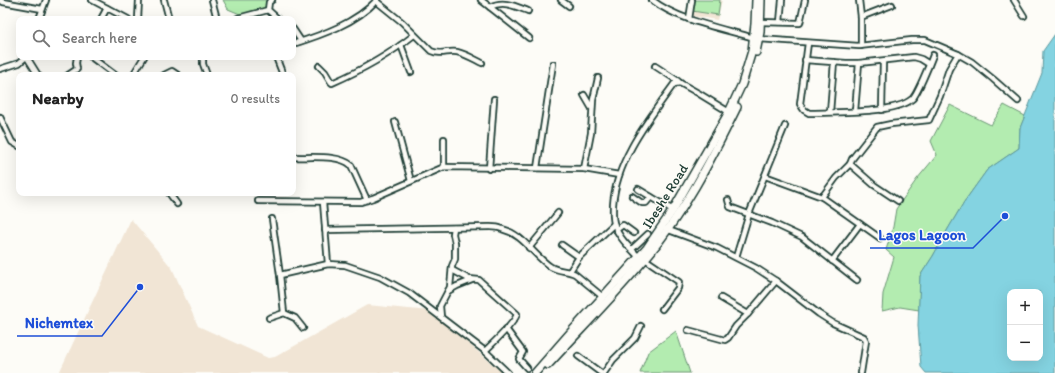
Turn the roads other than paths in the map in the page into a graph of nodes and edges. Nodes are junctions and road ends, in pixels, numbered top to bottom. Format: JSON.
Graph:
{"nodes":[{"id":1,"x":0,"y":0,"type":"edge"},
{"id":2,"x":46,"y":0,"type":"edge"},
{"id":3,"x":92,"y":0,"type":"edge"},
{"id":4,"x":139,"y":0,"type":"edge"},
{"id":5,"x":164,"y":0,"type":"edge"},
{"id":6,"x":212,"y":0,"type":"edge"},
{"id":7,"x":272,"y":0,"type":"edge"},
{"id":8,"x":481,"y":0,"type":"edge"},
{"id":9,"x":561,"y":0,"type":"edge"},
{"id":10,"x":652,"y":0,"type":"edge"},
{"id":11,"x":692,"y":0,"type":"edge"},
{"id":12,"x":756,"y":0,"type":"edge"},
{"id":13,"x":761,"y":0,"type":"edge"},
{"id":14,"x":782,"y":0,"type":"edge"},
{"id":15,"x":805,"y":0,"type":"edge"},
{"id":16,"x":859,"y":0,"type":"edge"},
{"id":17,"x":1014,"y":0,"type":"edge"},
{"id":18,"x":376,"y":1,"type":"edge"},
{"id":19,"x":892,"y":5,"type":"dead end"},
{"id":20,"x":569,"y":6,"type":"dead end"},
{"id":21,"x":490,"y":7,"type":"junction"},
{"id":22,"x":107,"y":8,"type":"junction"},
{"id":23,"x":42,"y":9,"type":"junction"},
{"id":24,"x":268,"y":10,"type":"junction"},
{"id":25,"x":528,"y":11,"type":"dead end"},
{"id":26,"x":40,"y":16,"type":"edge"},
{"id":27,"x":103,"y":16,"type":"edge"},
{"id":28,"x":122,"y":16,"type":"edge"},
{"id":29,"x":138,"y":16,"type":"edge"},
{"id":30,"x":168,"y":16,"type":"edge"},
{"id":31,"x":216,"y":16,"type":"edge"},
{"id":32,"x":246,"y":16,"type":"edge"},
{"id":33,"x":275,"y":16,"type":"edge"},
{"id":34,"x":1024,"y":16,"type":"dead end"},
{"id":35,"x":861,"y":17,"type":"junction"},
{"id":36,"x":688,"y":19,"type":"junction"},
{"id":37,"x":760,"y":22,"type":"junction"},
{"id":38,"x":780,"y":22,"type":"junction"},
{"id":39,"x":296,"y":34,"type":"edge"},
{"id":40,"x":414,"y":35,"type":"junction"},
{"id":41,"x":529,"y":38,"type":"dead end"},
{"id":42,"x":756,"y":38,"type":"junction"},
{"id":43,"x":301,"y":41,"type":"junction"},
{"id":44,"x":296,"y":43,"type":"edge"},
{"id":45,"x":808,"y":43,"type":"junction"},
{"id":46,"x":401,"y":45,"type":"junction"},
{"id":47,"x":861,"y":46,"type":"junction"},
{"id":48,"x":958,"y":54,"type":"junction"},
{"id":49,"x":933,"y":55,"type":"dead end"},
{"id":50,"x":22,"y":60,"type":"edge"},
{"id":51,"x":29,"y":60,"type":"edge"},
{"id":52,"x":76,"y":60,"type":"edge"},
{"id":53,"x":95,"y":60,"type":"edge"},
{"id":54,"x":142,"y":60,"type":"edge"},
{"id":55,"x":203,"y":60,"type":"edge"},
{"id":56,"x":277,"y":60,"type":"edge"},
{"id":57,"x":805,"y":60,"type":"junction"},
{"id":58,"x":883,"y":61,"type":"junction"},
{"id":59,"x":834,"y":62,"type":"junction"},
{"id":60,"x":482,"y":63,"type":"dead end"},
{"id":61,"x":859,"y":63,"type":"junction"},
{"id":62,"x":553,"y":64,"type":"dead end"},
{"id":63,"x":929,"y":64,"type":"junction"},
{"id":64,"x":319,"y":66,"type":"dead end"},
{"id":65,"x":655,"y":66,"type":"dead end"},
{"id":66,"x":0,"y":69,"type":"edge"},
{"id":67,"x":36,"y":72,"type":"edge"},
{"id":68,"x":72,"y":72,"type":"edge"},
{"id":69,"x":111,"y":72,"type":"edge"},
{"id":70,"x":135,"y":72,"type":"edge"},
{"id":71,"x":207,"y":72,"type":"edge"},
{"id":72,"x":282,"y":72,"type":"edge"},
{"id":73,"x":411,"y":72,"type":"dead end"},
{"id":74,"x":598,"y":78,"type":"dead end"},
{"id":75,"x":680,"y":84,"type":"junction"},
{"id":76,"x":584,"y":95,"type":"dead end"},
{"id":77,"x":494,"y":99,"type":"dead end"},
{"id":78,"x":1018,"y":101,"type":"dead end"},
{"id":79,"x":592,"y":109,"type":"junction"},
{"id":80,"x":882,"y":110,"type":"junction"},
{"id":81,"x":855,"y":111,"type":"junction"},
{"id":82,"x":729,"y":112,"type":"junction"},
{"id":83,"x":830,"y":112,"type":"junction"},
{"id":84,"x":0,"y":117,"type":"edge"},
{"id":85,"x":395,"y":122,"type":"dead end"},
{"id":86,"x":785,"y":126,"type":"dead end"},
{"id":87,"x":444,"y":139,"type":"dead end"},
{"id":88,"x":16,"y":144,"type":"edge"},
{"id":89,"x":296,"y":157,"type":"edge"},
{"id":90,"x":850,"y":164,"type":"junction"},
{"id":91,"x":444,"y":167,"type":"junction"},
{"id":92,"x":537,"y":168,"type":"junction"},
{"id":93,"x":489,"y":169,"type":"junction"},
{"id":94,"x":584,"y":169,"type":"junction"},
{"id":95,"x":619,"y":175,"type":"junction"},
{"id":96,"x":765,"y":176,"type":"junction"},
{"id":97,"x":410,"y":181,"type":"junction"},
{"id":98,"x":638,"y":189,"type":"dead end"},
{"id":99,"x":171,"y":196,"type":"edge"},
{"id":100,"x":632,"y":196,"type":"dead end"},
{"id":101,"x":822,"y":196,"type":"junction"},
{"id":102,"x":651,"y":197,"type":"junction"},
{"id":103,"x":367,"y":200,"type":"junction"},
{"id":104,"x":728,"y":200,"type":"dead end"},
{"id":105,"x":898,"y":201,"type":"dead end"},
{"id":106,"x":258,"y":202,"type":"dead end"},
{"id":107,"x":322,"y":202,"type":"junction"},
{"id":108,"x":177,"y":204,"type":"dead end"},
{"id":109,"x":673,"y":210,"type":"junction"},
{"id":110,"x":558,"y":212,"type":"dead end"},
{"id":111,"x":749,"y":214,"type":"junction"},
{"id":112,"x":272,"y":219,"type":"dead end"},
{"id":113,"x":614,"y":224,"type":"junction"},
{"id":114,"x":860,"y":224,"type":"junction"},
{"id":115,"x":454,"y":228,"type":"junction"},
{"id":116,"x":665,"y":228,"type":"junction"},
{"id":117,"x":325,"y":230,"type":"junction"},
{"id":118,"x":616,"y":230,"type":"junction"},
{"id":119,"x":634,"y":233,"type":"dead end"},
{"id":120,"x":648,"y":234,"type":"dead end"},
{"id":121,"x":880,"y":238,"type":"dead end"},
{"id":122,"x":562,"y":245,"type":"dead end"},
{"id":123,"x":529,"y":248,"type":"junction"},
{"id":124,"x":632,"y":249,"type":"junction"},
{"id":125,"x":736,"y":257,"type":"junction"},
{"id":126,"x":579,"y":258,"type":"junction"},
{"id":127,"x":642,"y":258,"type":"junction"},
{"id":128,"x":832,"y":261,"type":"junction"},
{"id":129,"x":328,"y":264,"type":"junction"},
{"id":130,"x":452,"y":270,"type":"junction"},
{"id":131,"x":570,"y":271,"type":"junction"},
{"id":132,"x":280,"y":275,"type":"junction"},
{"id":133,"x":474,"y":280,"type":"junction"},
{"id":134,"x":857,"y":280,"type":"dead end"},
{"id":135,"x":776,"y":281,"type":"junction"},
{"id":136,"x":448,"y":291,"type":"junction"},
{"id":137,"x":603,"y":297,"type":"junction"},
{"id":138,"x":721,"y":298,"type":"dead end"},
{"id":139,"x":662,"y":309,"type":"dead end"},
{"id":140,"x":284,"y":312,"type":"junction"},
{"id":141,"x":748,"y":314,"type":"junction"},
{"id":142,"x":441,"y":317,"type":"junction"},
{"id":143,"x":269,"y":318,"type":"dead end"},
{"id":144,"x":641,"y":326,"type":"dead end"},
{"id":145,"x":304,"y":328,"type":"dead end"},
{"id":146,"x":506,"y":329,"type":"junction"},
{"id":147,"x":688,"y":330,"type":"dead end"},
{"id":148,"x":485,"y":351,"type":"junction"},
{"id":149,"x":578,"y":356,"type":"dead end"},
{"id":150,"x":526,"y":368,"type":"dead end"},
{"id":151,"x":508,"y":373,"type":"edge"},
{"id":152,"x":535,"y":373,"type":"edge"},
{"id":153,"x":542,"y":373,"type":"edge"},
{"id":154,"x":603,"y":373,"type":"edge"},
{"id":155,"x":860,"y":373,"type":"edge"}],
"edges":[{"from":1,"to":23,"type":"street"},
{"from":2,"to":23,"type":"street"},
{"from":3,"to":22,"type":"street"},
{"from":4,"to":29,"type":"street"},
{"from":5,"to":30,"type":"street"},
{"from":6,"to":31,"type":"street"},
{"from":7,"to":24,"type":"street"},
{"from":8,"to":21,"type":"street"},
{"from":9,"to":20,"type":"street"},
{"from":10,"to":36,"type":"street"},
{"from":11,"to":36,"type":"street"},
{"from":12,"to":42,"type":"main road","name":"Ibeshe Road"},
{"from":13,"to":37,"type":"main road","name":"Ibeshe Road"},
{"from":14,"to":38,"type":"street"},
{"from":15,"to":38,"type":"street"},
{"from":16,"to":35,"type":"street"},
{"from":17,"to":34,"type":"street"},
{"from":18,"to":40,"type":"street"},
{"from":18,"to":43,"type":"street"},
{"from":19,"to":35,"type":"street"},
{"from":21,"to":25,"type":"street"},
{"from":21,"to":41,"type":"street"},
{"from":22,"to":27,"type":"street"},
{"from":22,"to":28,"type":"street"},
{"from":23,"to":26,"type":"street"},
{"from":24,"to":32,"type":"street"},
{"from":24,"to":33,"type":"street"},
{"from":35,"to":47,"type":"street"},
{"from":36,"to":42,"type":"street"},
{"from":37,"to":38,"type":"street"},
{"from":37,"to":42,"type":"main road","name":"Ibeshe Road"},
{"from":39,"to":43,"type":"street"},
{"from":40,"to":46,"type":"street"},
{"from":40,"to":60,"type":"street"},
{"from":42,"to":45,"type":"street"},
{"from":42,"to":82,"type":"main road","name":"Ibeshe Road"},
{"from":42,"to":116,"type":"main road","name":"Ibeshe Road"},
{"from":43,"to":44,"type":"street"},
{"from":45,"to":47,"type":"street"},
{"from":45,"to":57,"type":"street"},
{"from":46,"to":64,"type":"street"},
{"from":46,"to":73,"type":"street"},
{"from":47,"to":48,"type":"street"},
{"from":48,"to":78,"type":"street"},
{"from":48,"to":90,"type":"street"},
{"from":49,"to":63,"type":"street"},
{"from":50,"to":66,"type":"street"},
{"from":51,"to":67,"type":"street"},
{"from":52,"to":68,"type":"street"},
{"from":53,"to":69,"type":"street"},
{"from":54,"to":70,"type":"street"},
{"from":55,"to":71,"type":"street"},
{"from":56,"to":72,"type":"street"},
{"from":57,"to":59,"type":"street"},
{"from":57,"to":83,"type":"street"},
{"from":58,"to":61,"type":"street"},
{"from":58,"to":63,"type":"street"},
{"from":58,"to":80,"type":"street"},
{"from":59,"to":61,"type":"street"},
{"from":59,"to":83,"type":"street"},
{"from":61,"to":81,"type":"street"},
{"from":62,"to":92,"type":"street"},
{"from":63,"to":80,"type":"street"},
{"from":65,"to":75,"type":"street"},
{"from":74,"to":79,"type":"street"},
{"from":75,"to":82,"type":"street"},
{"from":75,"to":95,"type":"street"},
{"from":76,"to":79,"type":"street"},
{"from":77,"to":93,"type":"street"},
{"from":79,"to":94,"type":"street"},
{"from":80,"to":81,"type":"street"},
{"from":81,"to":83,"type":"street"},
{"from":82,"to":109,"type":"main road","name":"Ibeshe Road"},
{"from":84,"to":88,"type":"street"},
{"from":85,"to":97,"type":"street"},
{"from":86,"to":96,"type":"street"},
{"from":87,"to":91,"type":"street"},
{"from":89,"to":103,"type":"street"},
{"from":90,"to":101,"type":"street"},
{"from":90,"to":105,"type":"street"},
{"from":91,"to":93,"type":"street"},
{"from":91,"to":97,"type":"street"},
{"from":92,"to":93,"type":"street"},
{"from":92,"to":94,"type":"street"},
{"from":94,"to":95,"type":"street"},
{"from":95,"to":113,"type":"street"},
{"from":96,"to":101,"type":"street"},
{"from":96,"to":111,"type":"street"},
{"from":97,"to":103,"type":"street"},
{"from":98,"to":102,"type":"street"},
{"from":99,"to":108,"type":"street"},
{"from":100,"to":102,"type":"street"},
{"from":101,"to":114,"type":"street"},
{"from":102,"to":109,"type":"street"},
{"from":103,"to":107,"type":"street"},
{"from":104,"to":111,"type":"street"},
{"from":106,"to":107,"type":"street"},
{"from":107,"to":117,"type":"street"},
{"from":109,"to":116,"type":"main road","name":"Ibeshe Road"},
{"from":110,"to":123,"type":"street"},
{"from":111,"to":125,"type":"street"},
{"from":111,"to":128,"type":"street"},
{"from":112,"to":132,"type":"street"},
{"from":113,"to":118,"type":"street"},
{"from":113,"to":126,"type":"street"},
{"from":114,"to":121,"type":"street"},
{"from":114,"to":128,"type":"street"},
{"from":115,"to":117,"type":"street"},
{"from":115,"to":123,"type":"street"},
{"from":115,"to":130,"type":"street"},
{"from":116,"to":125,"type":"street"},
{"from":116,"to":127,"type":"main road","name":"Ibeshe Road"},
{"from":117,"to":129,"type":"street"},
{"from":118,"to":119,"type":"street"},
{"from":118,"to":124,"type":"street"},
{"from":120,"to":124,"type":"street"},
{"from":122,"to":126,"type":"street"},
{"from":123,"to":131,"type":"street"},
{"from":124,"to":127,"type":"street"},
{"from":125,"to":135,"type":"street"},
{"from":126,"to":131,"type":"street"},
{"from":127,"to":137,"type":"main road","name":"Ibeshe Road"},
{"from":127,"to":139,"type":"street"},
{"from":127,"to":153,"type":"main road","name":"Ibeshe Road"},
{"from":128,"to":134,"type":"street"},
{"from":129,"to":132,"type":"street"},
{"from":129,"to":142,"type":"street"},
{"from":130,"to":133,"type":"street"},
{"from":130,"to":136,"type":"street"},
{"from":131,"to":137,"type":"street"},
{"from":132,"to":140,"type":"street"},
{"from":133,"to":136,"type":"street"},
{"from":133,"to":146,"type":"street"},
{"from":135,"to":141,"type":"street"},
{"from":135,"to":155,"type":"street"},
{"from":136,"to":142,"type":"street"},
{"from":137,"to":152,"type":"main road","name":"Ibeshe Road"},
{"from":138,"to":141,"type":"street"},
{"from":140,"to":143,"type":"street"},
{"from":140,"to":145,"type":"street"},
{"from":141,"to":147,"type":"street"},
{"from":142,"to":148,"type":"street"},
{"from":144,"to":154,"type":"street"},
{"from":146,"to":148,"type":"street"},
{"from":146,"to":150,"type":"street"},
{"from":148,"to":151,"type":"street"},
{"from":149,"to":154,"type":"street"}]}
